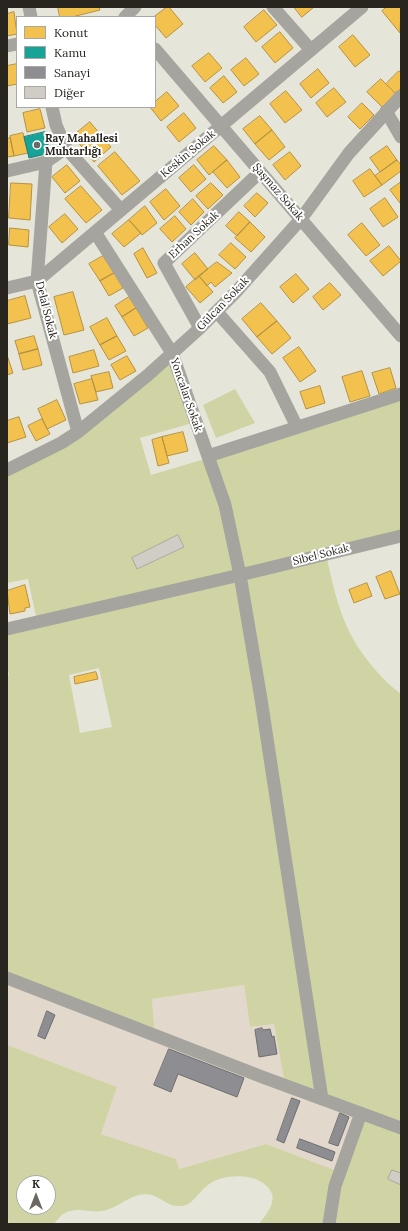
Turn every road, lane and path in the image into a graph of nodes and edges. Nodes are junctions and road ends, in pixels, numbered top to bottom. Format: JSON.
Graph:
{"nodes":[{"id":1,"x":273,"y":7,"type":"edge"},
{"id":2,"x":362,"y":7,"type":"edge"},
{"id":3,"x":156,"y":50,"type":"edge"},
{"id":4,"x":311,"y":50,"type":"junction"},
{"id":5,"x":401,"y":96,"type":"edge"},
{"id":6,"x":52,"y":108,"type":"edge"},
{"id":7,"x":386,"y":111,"type":"junction"},
{"id":8,"x":221,"y":126,"type":"junction"},
{"id":9,"x":401,"y":138,"type":"edge"},
{"id":10,"x":66,"y":148,"type":"junction"},
{"id":11,"x":46,"y":162,"type":"junction"},
{"id":12,"x":7,"y":171,"type":"edge"},
{"id":13,"x":260,"y":172,"type":"junction"},
{"id":14,"x":121,"y":210,"type":"junction"},
{"id":15,"x":301,"y":219,"type":"junction"},
{"id":16,"x":95,"y":232,"type":"junction"},
{"id":17,"x":37,"y":281,"type":"junction"},
{"id":18,"x":7,"y":288,"type":"edge"},
{"id":19,"x":217,"y":312,"type":"junction"},
{"id":20,"x":200,"y":328,"type":"junction"},
{"id":21,"x":401,"y":336,"type":"edge"},
{"id":22,"x":172,"y":353,"type":"junction"},
{"id":23,"x":401,"y":394,"type":"edge"},
{"id":24,"x":297,"y":427,"type":"junction"},
{"id":25,"x":78,"y":432,"type":"junction"},
{"id":26,"x":208,"y":456,"type":"junction"},
{"id":27,"x":7,"y":470,"type":"edge"},
{"id":28,"x":401,"y":536,"type":"edge"},
{"id":29,"x":240,"y":576,"type":"junction"},
{"id":30,"x":7,"y":628,"type":"edge"},
{"id":31,"x":7,"y":978,"type":"edge"},
{"id":32,"x":322,"y":1099,"type":"junction"},
{"id":33,"x":361,"y":1113,"type":"junction"},
{"id":34,"x":401,"y":1128,"type":"edge"},
{"id":35,"x":329,"y":1224,"type":"edge"}],
"edges":[{"from":1,"to":4,"type":"street"},
{"from":2,"to":4,"type":"street","name":"Keskin Sokak"},
{"from":3,"to":8,"type":"street","name":"Şaşmaz Sokak"},
{"from":4,"to":8,"type":"street","name":"Keskin Sokak"},
{"from":5,"to":7,"type":"street","name":"Gülcan Sokak"},
{"from":6,"to":10,"type":"street"},
{"from":7,"to":9,"type":"street"},
{"from":7,"to":15,"type":"street","name":"Gülcan Sokak"},
{"from":8,"to":13,"type":"street","name":"Şaşmaz Sokak"},
{"from":8,"to":14,"type":"street","name":"Keskin Sokak"},
{"from":10,"to":11,"type":"street"},
{"from":10,"to":14,"type":"street"},
{"from":11,"to":12,"type":"street"},
{"from":11,"to":17,"type":"street","name":"Delal Sokak"},
{"from":13,"to":15,"type":"street","name":"Şaşmaz Sokak"},
{"from":13,"to":20,"type":"street","name":"Erhan Sokak"},
{"from":14,"to":16,"type":"street","name":"Keskin Sokak"},
{"from":15,"to":19,"type":"street","name":"Gülcan Sokak"},
{"from":15,"to":21,"type":"street","name":"Şaşmaz Sokak"},
{"from":16,"to":17,"type":"street","name":"Keskin Sokak"},
{"from":16,"to":22,"type":"street","name":"Yoncalar Sokak"},
{"from":17,"to":18,"type":"street","name":"Keskin Sokak"},
{"from":17,"to":25,"type":"street","name":"Delal Sokak"},
{"from":19,"to":20,"type":"street","name":"Gülcan Sokak"},
{"from":19,"to":24,"type":"street"},
{"from":20,"to":22,"type":"street","name":"Gülcan Sokak"},
{"from":22,"to":25,"type":"street","name":"Gülcan Sokak"},
{"from":22,"to":26,"type":"street","name":"Yoncalar Sokak"},
{"from":23,"to":24,"type":"street"},
{"from":24,"to":26,"type":"street"},
{"from":25,"to":27,"type":"street","name":"Gülcan Sokak"},
{"from":26,"to":29,"type":"street","name":"Yoncalar Sokak"},
{"from":28,"to":29,"type":"street","name":"Sibel Sokak"},
{"from":29,"to":30,"type":"street","name":"Sibel Sokak"},
{"from":29,"to":32,"type":"street","name":"Yoncalar Sokak"},
{"from":31,"to":32,"type":"street"},
{"from":32,"to":33,"type":"street"},
{"from":33,"to":34,"type":"street"},
{"from":33,"to":35,"type":"street"}]}
